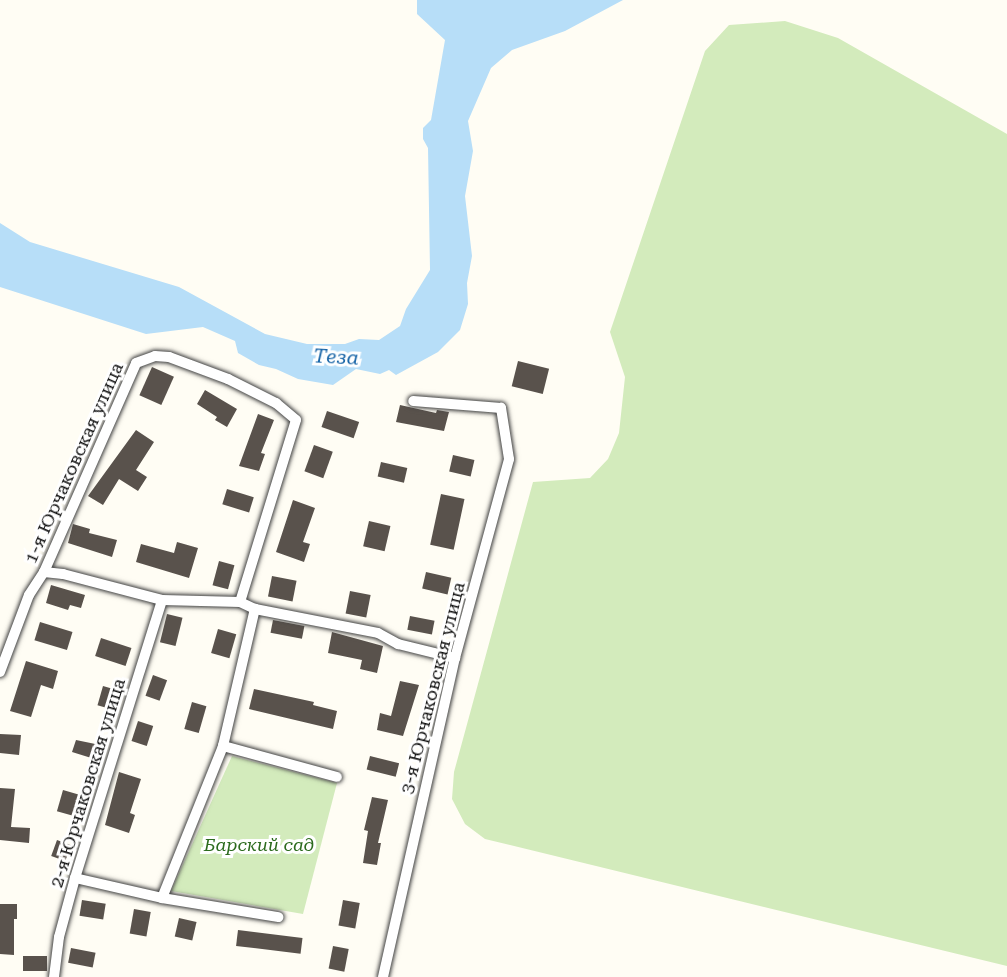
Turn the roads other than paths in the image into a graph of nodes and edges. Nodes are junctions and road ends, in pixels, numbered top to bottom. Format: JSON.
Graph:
{"nodes":[{"id":1,"x":413,"y":401,"type":"dead end"},
{"id":2,"x":44,"y":572,"type":"junction"},
{"id":3,"x":162,"y":600,"type":"junction"},
{"id":4,"x":240,"y":602,"type":"junction"},
{"id":5,"x":255,"y":609,"type":"junction"},
{"id":6,"x":454,"y":658,"type":"junction"},
{"id":7,"x":0,"y":672,"type":"edge"},
{"id":8,"x":223,"y":746,"type":"junction"},
{"id":9,"x":337,"y":777,"type":"dead end"},
{"id":10,"x":75,"y":879,"type":"junction"},
{"id":11,"x":162,"y":898,"type":"junction"},
{"id":12,"x":278,"y":917,"type":"dead end"},
{"id":13,"x":54,"y":977,"type":"edge"},
{"id":14,"x":383,"y":977,"type":"edge"}],
"edges":[{"from":1,"to":6,"type":"street","name":"3-я Юрчаковская улица"},
{"from":2,"to":3,"type":"street"},
{"from":2,"to":4,"type":"street","name":"1-я Юрчаковская улица"},
{"from":2,"to":7,"type":"street","name":"1-я Юрчаковская улица"},
{"from":3,"to":4,"type":"street"},
{"from":3,"to":10,"type":"street","name":"2-я Юрчаковская улица"},
{"from":4,"to":5,"type":"street"},
{"from":5,"to":6,"type":"street"},
{"from":5,"to":8,"type":"street"},
{"from":6,"to":14,"type":"street","name":"3-я Юрчаковская улица"},
{"from":8,"to":9,"type":"street"},
{"from":8,"to":11,"type":"street"},
{"from":10,"to":11,"type":"street"},
{"from":10,"to":13,"type":"street","name":"2-я Юрчаковская улица"},
{"from":11,"to":12,"type":"street"}]}
